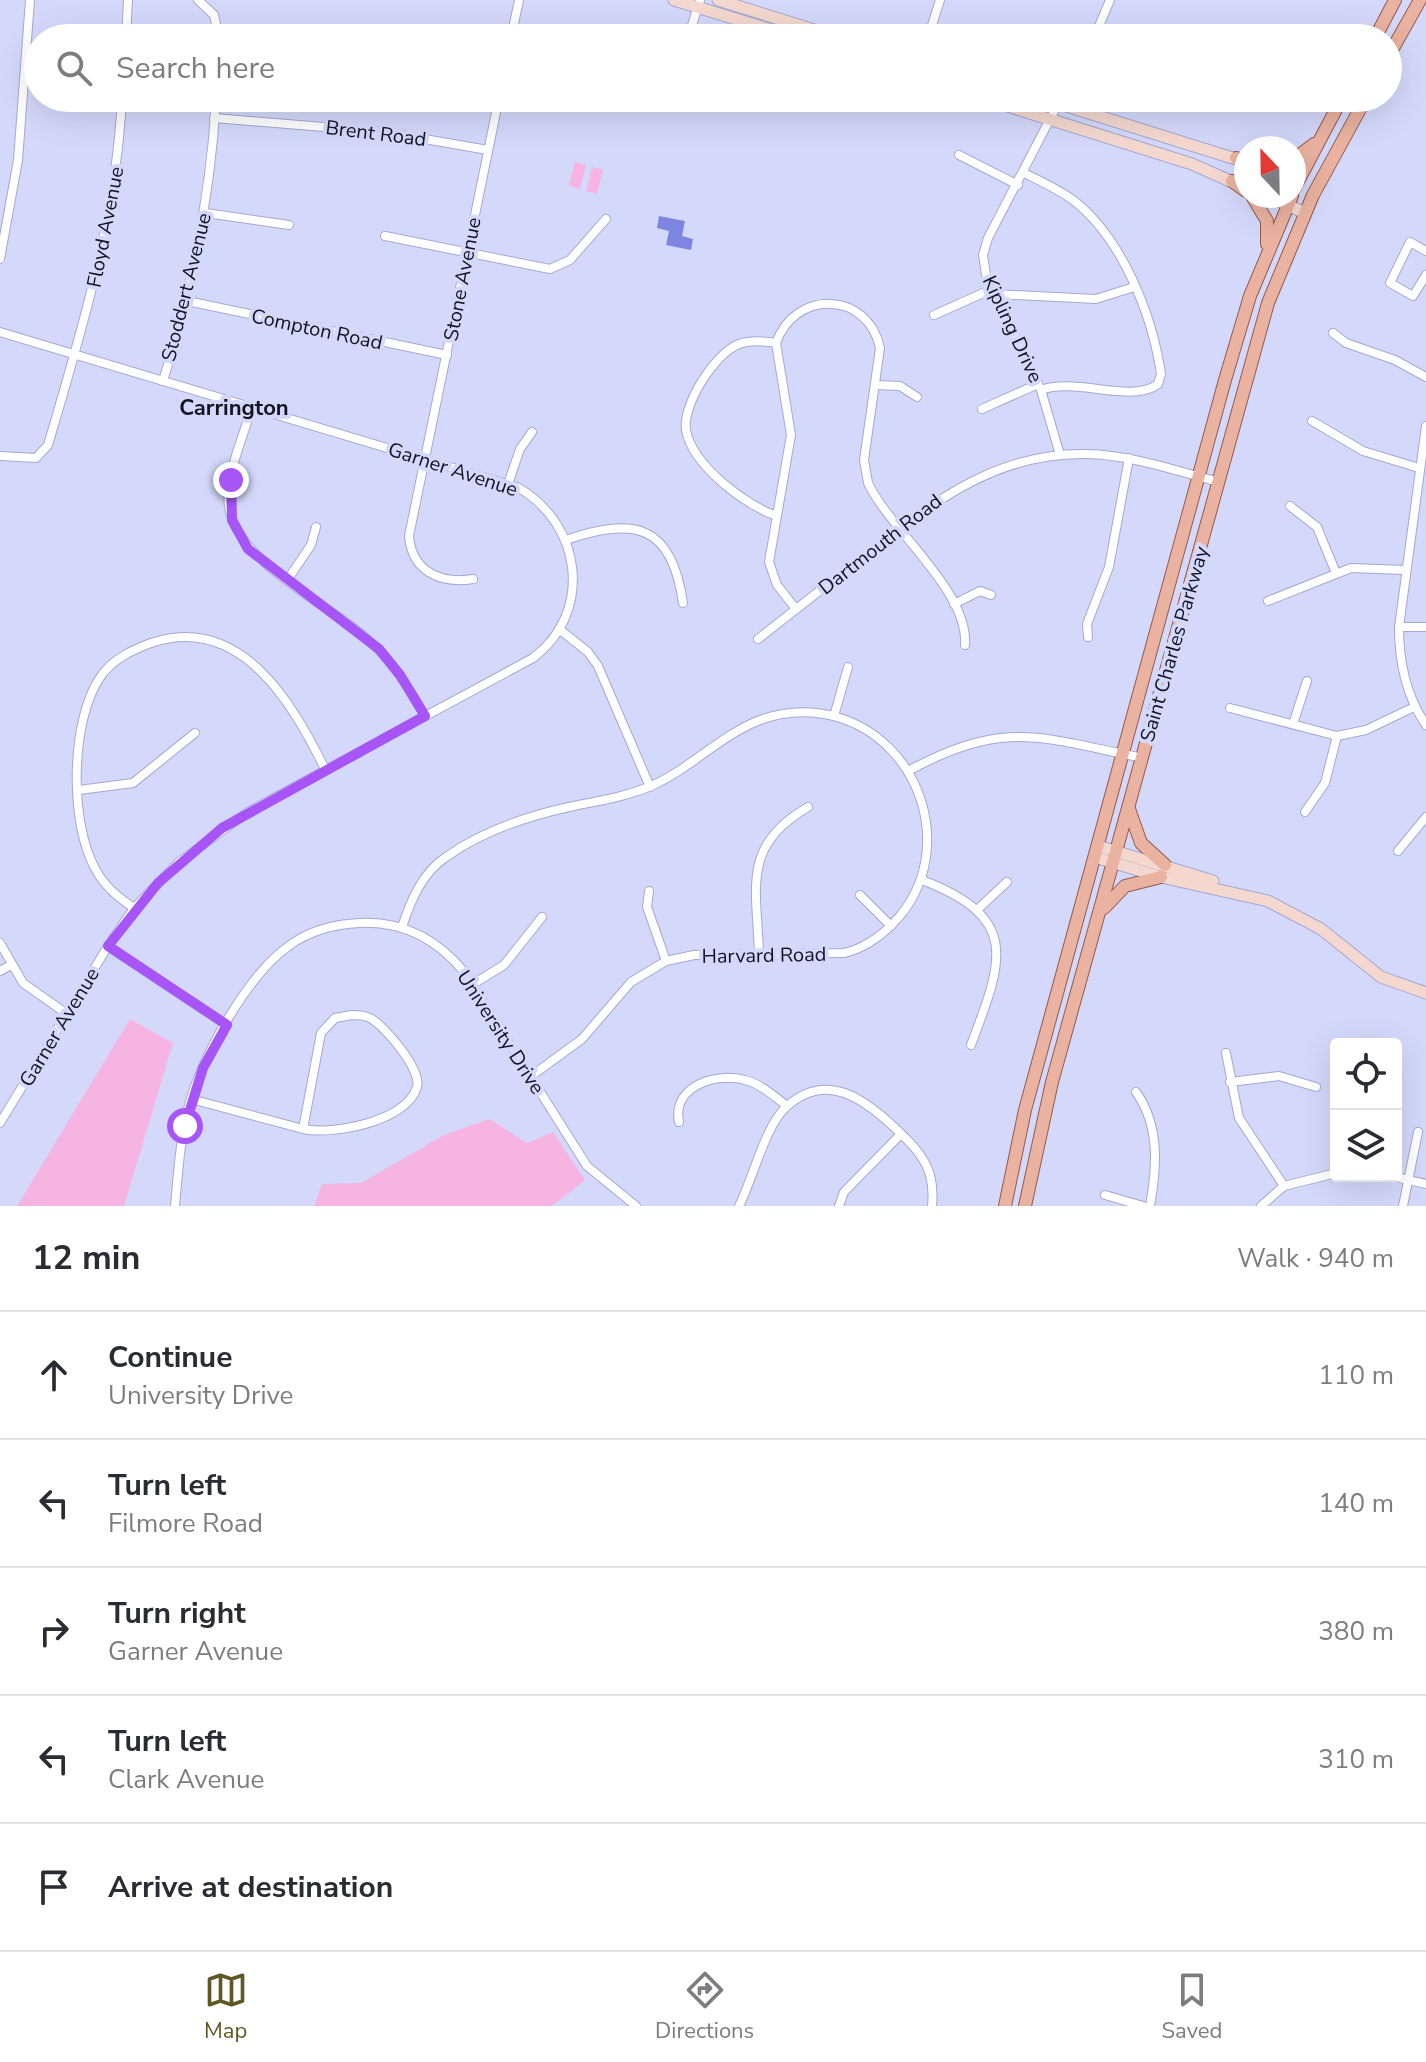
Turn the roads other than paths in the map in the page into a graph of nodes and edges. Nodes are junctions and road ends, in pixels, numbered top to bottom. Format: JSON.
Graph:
{"nodes":[{"id":1,"x":30,"y":0,"type":"edge"},
{"id":2,"x":128,"y":0,"type":"edge"},
{"id":3,"x":198,"y":0,"type":"edge"},
{"id":4,"x":519,"y":0,"type":"edge"},
{"id":5,"x":674,"y":0,"type":"edge"},
{"id":6,"x":718,"y":0,"type":"edge"},
{"id":7,"x":940,"y":0,"type":"edge"},
{"id":8,"x":1110,"y":0,"type":"edge"},
{"id":9,"x":1395,"y":0,"type":"edge"},
{"id":10,"x":1420,"y":0,"type":"edge"},
{"id":11,"x":699,"y":4,"type":"edge"},
{"id":12,"x":28,"y":24,"type":"edge"},
{"id":13,"x":127,"y":24,"type":"edge"},
{"id":14,"x":216,"y":24,"type":"edge"},
{"id":15,"x":514,"y":24,"type":"edge"},
{"id":16,"x":693,"y":24,"type":"edge"},
{"id":17,"x":757,"y":24,"type":"edge"},
{"id":18,"x":795,"y":24,"type":"edge"},
{"id":19,"x":932,"y":24,"type":"edge"},
{"id":20,"x":1100,"y":24,"type":"edge"},
{"id":21,"x":1382,"y":24,"type":"edge"},
{"id":22,"x":1402,"y":32,"type":"edge"},
{"id":23,"x":24,"y":82,"type":"edge"},
{"id":24,"x":121,"y":112,"type":"edge"},
{"id":25,"x":215,"y":112,"type":"edge"},
{"id":26,"x":496,"y":112,"type":"edge"},
{"id":27,"x":1025,"y":112,"type":"edge"},
{"id":28,"x":1054,"y":112,"type":"edge"},
{"id":29,"x":1094,"y":112,"type":"edge"},
{"id":30,"x":1335,"y":112,"type":"edge"},
{"id":31,"x":1358,"y":112,"type":"edge"},
{"id":32,"x":214,"y":118,"type":"junction"},
{"id":33,"x":1049,"y":120,"type":"junction"},
{"id":34,"x":1324,"y":133,"type":"junction"},
{"id":35,"x":488,"y":150,"type":"junction"},
{"id":36,"x":1306,"y":151,"type":"edge"},
{"id":37,"x":959,"y":155,"type":"dead end"},
{"id":38,"x":1234,"y":157,"type":"edge"},
{"id":39,"x":1306,"y":165,"type":"edge"},
{"id":40,"x":1024,"y":173,"type":"junction"},
{"id":41,"x":1232,"y":181,"type":"edge"},
{"id":42,"x":1018,"y":185,"type":"junction"},
{"id":43,"x":1306,"y":192,"type":"edge"},
{"id":44,"x":1313,"y":195,"type":"junction"},
{"id":45,"x":1259,"y":208,"type":"edge"},
{"id":46,"x":1287,"y":208,"type":"edge"},
{"id":47,"x":1299,"y":208,"type":"edge"},
{"id":48,"x":206,"y":213,"type":"junction"},
{"id":49,"x":1305,"y":213,"type":"junction"},
{"id":50,"x":606,"y":219,"type":"dead end"},
{"id":51,"x":289,"y":225,"type":"dead end"},
{"id":52,"x":385,"y":236,"type":"dead end"},
{"id":53,"x":1426,"y":251,"type":"edge"},
{"id":54,"x":467,"y":254,"type":"junction"},
{"id":55,"x":1267,"y":255,"type":"junction"},
{"id":56,"x":0,"y":259,"type":"edge"},
{"id":57,"x":1426,"y":275,"type":"edge"},
{"id":58,"x":1134,"y":287,"type":"junction"},
{"id":59,"x":993,"y":292,"type":"junction"},
{"id":60,"x":187,"y":301,"type":"junction"},
{"id":61,"x":934,"y":315,"type":"dead end"},
{"id":62,"x":0,"y":332,"type":"edge"},
{"id":63,"x":1333,"y":333,"type":"dead end"},
{"id":64,"x":776,"y":343,"type":"junction"},
{"id":65,"x":75,"y":354,"type":"junction"},
{"id":66,"x":447,"y":355,"type":"junction"},
{"id":67,"x":1426,"y":377,"type":"edge"},
{"id":68,"x":163,"y":381,"type":"junction"},
{"id":69,"x":876,"y":385,"type":"junction"},
{"id":70,"x":1039,"y":387,"type":"junction"},
{"id":71,"x":917,"y":397,"type":"dead end"},
{"id":72,"x":252,"y":407,"type":"junction"},
{"id":73,"x":982,"y":409,"type":"dead end"},
{"id":74,"x":1312,"y":421,"type":"dead end"},
{"id":75,"x":1426,"y":426,"type":"edge"},
{"id":76,"x":532,"y":432,"type":"dead end"},
{"id":77,"x":1060,"y":455,"type":"junction"},
{"id":78,"x":0,"y":456,"type":"edge"},
{"id":79,"x":1129,"y":458,"type":"junction"},
{"id":80,"x":425,"y":459,"type":"junction"},
{"id":81,"x":1419,"y":468,"type":"junction"},
{"id":82,"x":1198,"y":477,"type":"junction"},
{"id":83,"x":1219,"y":482,"type":"junction"},
{"id":84,"x":508,"y":484,"type":"junction"},
{"id":85,"x":1290,"y":506,"type":"dead end"},
{"id":86,"x":777,"y":516,"type":"junction"},
{"id":87,"x":316,"y":527,"type":"dead end"},
{"id":88,"x":900,"y":528,"type":"junction"},
{"id":89,"x":566,"y":540,"type":"junction"},
{"id":90,"x":1405,"y":570,"type":"junction"},
{"id":91,"x":1336,"y":573,"type":"junction"},
{"id":92,"x":288,"y":579,"type":"junction"},
{"id":93,"x":473,"y":579,"type":"dead end"},
{"id":94,"x":991,"y":595,"type":"dead end"},
{"id":95,"x":1268,"y":601,"type":"dead end"},
{"id":96,"x":683,"y":603,"type":"dead end"},
{"id":97,"x":954,"y":604,"type":"junction"},
{"id":98,"x":796,"y":609,"type":"junction"},
{"id":99,"x":1399,"y":627,"type":"junction"},
{"id":100,"x":1426,"y":627,"type":"edge"},
{"id":101,"x":559,"y":629,"type":"junction"},
{"id":102,"x":1088,"y":637,"type":"dead end"},
{"id":103,"x":758,"y":639,"type":"dead end"},
{"id":104,"x":965,"y":645,"type":"dead end"},
{"id":105,"x":848,"y":667,"type":"dead end"},
{"id":106,"x":1307,"y":681,"type":"dead end"},
{"id":107,"x":1414,"y":707,"type":"junction"},
{"id":108,"x":1230,"y":708,"type":"dead end"},
{"id":109,"x":425,"y":716,"type":"junction"},
{"id":110,"x":834,"y":716,"type":"junction"},
{"id":111,"x":1293,"y":724,"type":"junction"},
{"id":112,"x":1426,"y":725,"type":"edge"},
{"id":113,"x":195,"y":733,"type":"dead end"},
{"id":114,"x":1337,"y":736,"type":"junction"},
{"id":115,"x":1121,"y":754,"type":"junction"},
{"id":116,"x":1143,"y":758,"type":"junction"},
{"id":117,"x":325,"y":769,"type":"junction"},
{"id":118,"x":908,"y":771,"type":"junction"},
{"id":119,"x":650,"y":787,"type":"junction"},
{"id":120,"x":79,"y":790,"type":"junction"},
{"id":121,"x":808,"y":807,"type":"dead end"},
{"id":122,"x":1129,"y":808,"type":"junction"},
{"id":123,"x":1305,"y":812,"type":"dead end"},
{"id":124,"x":1426,"y":817,"type":"edge"},
{"id":125,"x":1096,"y":851,"type":"junction"},
{"id":126,"x":1398,"y":851,"type":"dead end"},
{"id":127,"x":1115,"y":857,"type":"junction"},
{"id":128,"x":1163,"y":871,"type":"junction"},
{"id":129,"x":922,"y":880,"type":"junction"},
{"id":130,"x":1007,"y":882,"type":"dead end"},
{"id":131,"x":649,"y":891,"type":"dead end"},
{"id":132,"x":860,"y":895,"type":"dead end"},
{"id":133,"x":134,"y":908,"type":"junction"},
{"id":134,"x":978,"y":909,"type":"junction"},
{"id":135,"x":1100,"y":914,"type":"junction"},
{"id":136,"x":542,"y":917,"type":"dead end"},
{"id":137,"x":891,"y":926,"type":"junction"},
{"id":138,"x":402,"y":927,"type":"junction"},
{"id":139,"x":0,"y":943,"type":"edge"},
{"id":140,"x":108,"y":946,"type":"junction"},
{"id":141,"x":759,"y":955,"type":"junction"},
{"id":142,"x":666,"y":961,"type":"junction"},
{"id":143,"x":11,"y":965,"type":"junction"},
{"id":144,"x":0,"y":971,"type":"edge"},
{"id":145,"x":473,"y":984,"type":"junction"},
{"id":146,"x":1426,"y":993,"type":"edge"},
{"id":147,"x":67,"y":1014,"type":"junction"},
{"id":148,"x":227,"y":1025,"type":"junction"},
{"id":149,"x":971,"y":1045,"type":"dead end"},
{"id":150,"x":1226,"y":1053,"type":"dead end"},
{"id":151,"x":530,"y":1077,"type":"junction"},
{"id":152,"x":1230,"y":1082,"type":"junction"},
{"id":153,"x":1316,"y":1087,"type":"dead end"},
{"id":154,"x":1136,"y":1092,"type":"dead end"},
{"id":155,"x":191,"y":1099,"type":"junction"},
{"id":156,"x":787,"y":1106,"type":"junction"},
{"id":157,"x":679,"y":1122,"type":"dead end"},
{"id":158,"x":0,"y":1123,"type":"edge"},
{"id":159,"x":303,"y":1129,"type":"junction"},
{"id":160,"x":1418,"y":1132,"type":"dead end"},
{"id":161,"x":901,"y":1134,"type":"junction"},
{"id":162,"x":1330,"y":1174,"type":"edge"},
{"id":163,"x":1402,"y":1178,"type":"edge"},
{"id":164,"x":1408,"y":1180,"type":"junction"},
{"id":165,"x":1426,"y":1184,"type":"edge"},
{"id":166,"x":1284,"y":1186,"type":"junction"},
{"id":167,"x":1105,"y":1195,"type":"dead end"},
{"id":168,"x":175,"y":1206,"type":"edge"},
{"id":169,"x":636,"y":1206,"type":"edge"},
{"id":170,"x":739,"y":1206,"type":"edge"},
{"id":171,"x":839,"y":1206,"type":"edge"},
{"id":172,"x":932,"y":1206,"type":"edge"},
{"id":173,"x":1005,"y":1206,"type":"edge"},
{"id":174,"x":1025,"y":1206,"type":"edge"},
{"id":175,"x":1143,"y":1206,"type":"edge"},
{"id":176,"x":1150,"y":1206,"type":"edge"},
{"id":177,"x":1261,"y":1206,"type":"edge"},
{"id":178,"x":1403,"y":1206,"type":"edge"}],
"edges":[{"from":1,"to":12,"type":"street"},
{"from":2,"to":13,"type":"street"},
{"from":3,"to":14,"type":"street"},
{"from":4,"to":15,"type":"street"},
{"from":5,"to":11,"type":"main road"},
{"from":6,"to":18,"type":"main road"},
{"from":7,"to":19,"type":"street"},
{"from":8,"to":20,"type":"street"},
{"from":9,"to":21,"type":"main road"},
{"from":10,"to":22,"type":"main road"},
{"from":11,"to":16,"type":"street"},
{"from":11,"to":17,"type":"main road"},
{"from":23,"to":56,"type":"street"},
{"from":24,"to":65,"type":"street","name":"Floyd Avenue"},
{"from":25,"to":32,"type":"street","name":"Stoddert Avenue"},
{"from":26,"to":35,"type":"street","name":"Stone Avenue"},
{"from":27,"to":33,"type":"main road"},
{"from":28,"to":33,"type":"street","name":"Kipling Drive"},
{"from":29,"to":38,"type":"main road"},
{"from":30,"to":34,"type":"main road"},
{"from":31,"to":44,"type":"main road","name":"Saint Charles Parkway"},
{"from":32,"to":35,"type":"street","name":"Brent Road"},
{"from":32,"to":48,"type":"street","name":"Stoddert Avenue"},
{"from":33,"to":40,"type":"street","name":"Kipling Drive"},
{"from":33,"to":41,"type":"main road"},
{"from":34,"to":36,"type":"main road"},
{"from":34,"to":39,"type":"main road"},
{"from":35,"to":54,"type":"street","name":"Stone Avenue"},
{"from":37,"to":42,"type":"street"},
{"from":40,"to":42,"type":"street","name":"Kipling Drive"},
{"from":40,"to":58,"type":"street"},
{"from":42,"to":59,"type":"street","name":"Kipling Drive"},
{"from":43,"to":44,"type":"main road"},
{"from":44,"to":49,"type":"main road","name":"Saint Charles Parkway"},
{"from":45,"to":55,"type":"main road"},
{"from":46,"to":55,"type":"main road","name":"Saint Charles Parkway"},
{"from":47,"to":49,"type":"main road"},
{"from":48,"to":51,"type":"street"},
{"from":48,"to":60,"type":"street","name":"Stoddert Avenue"},
{"from":49,"to":83,"type":"main road","name":"Saint Charles Parkway"},
{"from":50,"to":54,"type":"street"},
{"from":52,"to":54,"type":"street"},
{"from":53,"to":57,"type":"street"},
{"from":54,"to":66,"type":"street","name":"Stone Avenue"},
{"from":55,"to":82,"type":"main road","name":"Saint Charles Parkway"},
{"from":58,"to":59,"type":"street"},
{"from":58,"to":70,"type":"street"},
{"from":59,"to":61,"type":"street"},
{"from":59,"to":70,"type":"street","name":"Kipling Drive"},
{"from":60,"to":66,"type":"street","name":"Compton Road"},
{"from":60,"to":68,"type":"street","name":"Stoddert Avenue"},
{"from":62,"to":65,"type":"street","name":"Garner Avenue"},
{"from":63,"to":67,"type":"street"},
{"from":64,"to":69,"type":"street"},
{"from":64,"to":86,"type":"street"},
{"from":64,"to":86,"type":"street"},
{"from":65,"to":68,"type":"street","name":"Garner Avenue"},
{"from":65,"to":78,"type":"street","name":"Floyd Avenue"},
{"from":66,"to":80,"type":"street","name":"Stone Avenue"},
{"from":68,"to":72,"type":"street","name":"Garner Avenue"},
{"from":69,"to":71,"type":"street"},
{"from":69,"to":88,"type":"street"},
{"from":70,"to":73,"type":"street"},
{"from":70,"to":77,"type":"street","name":"Kipling Drive"},
{"from":72,"to":80,"type":"street","name":"Garner Avenue"},
{"from":72,"to":92,"type":"street"},
{"from":74,"to":81,"type":"street"},
{"from":75,"to":81,"type":"street"},
{"from":76,"to":84,"type":"street"},
{"from":77,"to":79,"type":"street","name":"Dartmouth Road"},
{"from":77,"to":88,"type":"street","name":"Dartmouth Road"},
{"from":79,"to":82,"type":"street","name":"Dartmouth Road"},
{"from":79,"to":102,"type":"street"},
{"from":80,"to":84,"type":"street","name":"Garner Avenue"},
{"from":80,"to":93,"type":"street","name":"Stone Avenue"},
{"from":81,"to":90,"type":"street"},
{"from":82,"to":83,"type":"street","name":"Dartmouth Road"},
{"from":82,"to":115,"type":"main road","name":"Saint Charles Parkway"},
{"from":83,"to":116,"type":"main road","name":"Saint Charles Parkway"},
{"from":84,"to":89,"type":"street","name":"Garner Avenue"},
{"from":85,"to":91,"type":"street"},
{"from":86,"to":98,"type":"street"},
{"from":87,"to":92,"type":"street"},
{"from":88,"to":97,"type":"street"},
{"from":88,"to":98,"type":"street","name":"Dartmouth Road"},
{"from":89,"to":96,"type":"street"},
{"from":89,"to":101,"type":"street","name":"Garner Avenue"},
{"from":90,"to":91,"type":"street"},
{"from":90,"to":99,"type":"street"},
{"from":91,"to":95,"type":"street"},
{"from":92,"to":109,"type":"street"},
{"from":94,"to":97,"type":"street"},
{"from":97,"to":104,"type":"street"},
{"from":98,"to":103,"type":"street","name":"Dartmouth Road"},
{"from":99,"to":100,"type":"street"},
{"from":99,"to":107,"type":"street"},
{"from":101,"to":109,"type":"street","name":"Garner Avenue"},
{"from":101,"to":119,"type":"street"},
{"from":105,"to":110,"type":"street"},
{"from":106,"to":111,"type":"street"},
{"from":107,"to":112,"type":"street"},
{"from":107,"to":114,"type":"street"},
{"from":108,"to":111,"type":"street"},
{"from":109,"to":117,"type":"street","name":"Garner Avenue"},
{"from":110,"to":118,"type":"street","name":"Harvard Road"},
{"from":110,"to":119,"type":"street","name":"Harvard Road"},
{"from":111,"to":114,"type":"street"},
{"from":113,"to":120,"type":"street"},
{"from":114,"to":123,"type":"street"},
{"from":115,"to":116,"type":"street"},
{"from":115,"to":118,"type":"street"},
{"from":115,"to":125,"type":"main road","name":"Saint Charles Parkway"},
{"from":116,"to":122,"type":"main road","name":"Saint Charles Parkway"},
{"from":117,"to":120,"type":"street"},
{"from":117,"to":133,"type":"street","name":"Garner Avenue"},
{"from":118,"to":129,"type":"street","name":"Harvard Road"},
{"from":119,"to":138,"type":"street","name":"Harvard Road"},
{"from":120,"to":133,"type":"street"},
{"from":121,"to":141,"type":"street"},
{"from":122,"to":127,"type":"main road","name":"Saint Charles Parkway"},
{"from":122,"to":128,"type":"main road"},
{"from":124,"to":126,"type":"street"},
{"from":125,"to":127,"type":"main road"},
{"from":125,"to":173,"type":"main road","name":"Saint Charles Parkway"},
{"from":127,"to":128,"type":"main road"},
{"from":127,"to":135,"type":"main road","name":"Saint Charles Parkway"},
{"from":128,"to":135,"type":"main road"},
{"from":128,"to":146,"type":"main road"},
{"from":129,"to":134,"type":"street"},
{"from":129,"to":137,"type":"street","name":"Harvard Road"},
{"from":130,"to":134,"type":"street"},
{"from":131,"to":142,"type":"street"},
{"from":132,"to":137,"type":"street"},
{"from":133,"to":140,"type":"street","name":"Garner Avenue"},
{"from":134,"to":149,"type":"street"},
{"from":135,"to":174,"type":"main road","name":"Saint Charles Parkway"},
{"from":136,"to":145,"type":"street"},
{"from":137,"to":141,"type":"street","name":"Harvard Road"},
{"from":138,"to":145,"type":"street","name":"University Drive"},
{"from":138,"to":148,"type":"street","name":"University Drive"},
{"from":139,"to":143,"type":"street"},
{"from":140,"to":147,"type":"street","name":"Garner Avenue"},
{"from":140,"to":148,"type":"street"},
{"from":141,"to":142,"type":"street","name":"Harvard Road"},
{"from":142,"to":151,"type":"street","name":"Harvard Road"},
{"from":143,"to":144,"type":"street"},
{"from":143,"to":147,"type":"street"},
{"from":145,"to":151,"type":"street","name":"University Drive"},
{"from":147,"to":158,"type":"street","name":"Garner Avenue"},
{"from":148,"to":155,"type":"street","name":"University Drive"},
{"from":150,"to":152,"type":"street"},
{"from":151,"to":169,"type":"street","name":"University Drive"},
{"from":152,"to":153,"type":"street"},
{"from":152,"to":166,"type":"street"},
{"from":154,"to":176,"type":"street"},
{"from":155,"to":159,"type":"street"},
{"from":155,"to":168,"type":"street","name":"University Drive"},
{"from":156,"to":157,"type":"street"},
{"from":156,"to":161,"type":"street"},
{"from":156,"to":170,"type":"street"},
{"from":159,"to":159,"type":"street"},
{"from":160,"to":164,"type":"street"},
{"from":161,"to":171,"type":"street"},
{"from":161,"to":172,"type":"street"},
{"from":162,"to":166,"type":"street"},
{"from":163,"to":164,"type":"street"},
{"from":164,"to":165,"type":"street"},
{"from":164,"to":178,"type":"street"},
{"from":166,"to":177,"type":"street"},
{"from":167,"to":175,"type":"street"}]}
